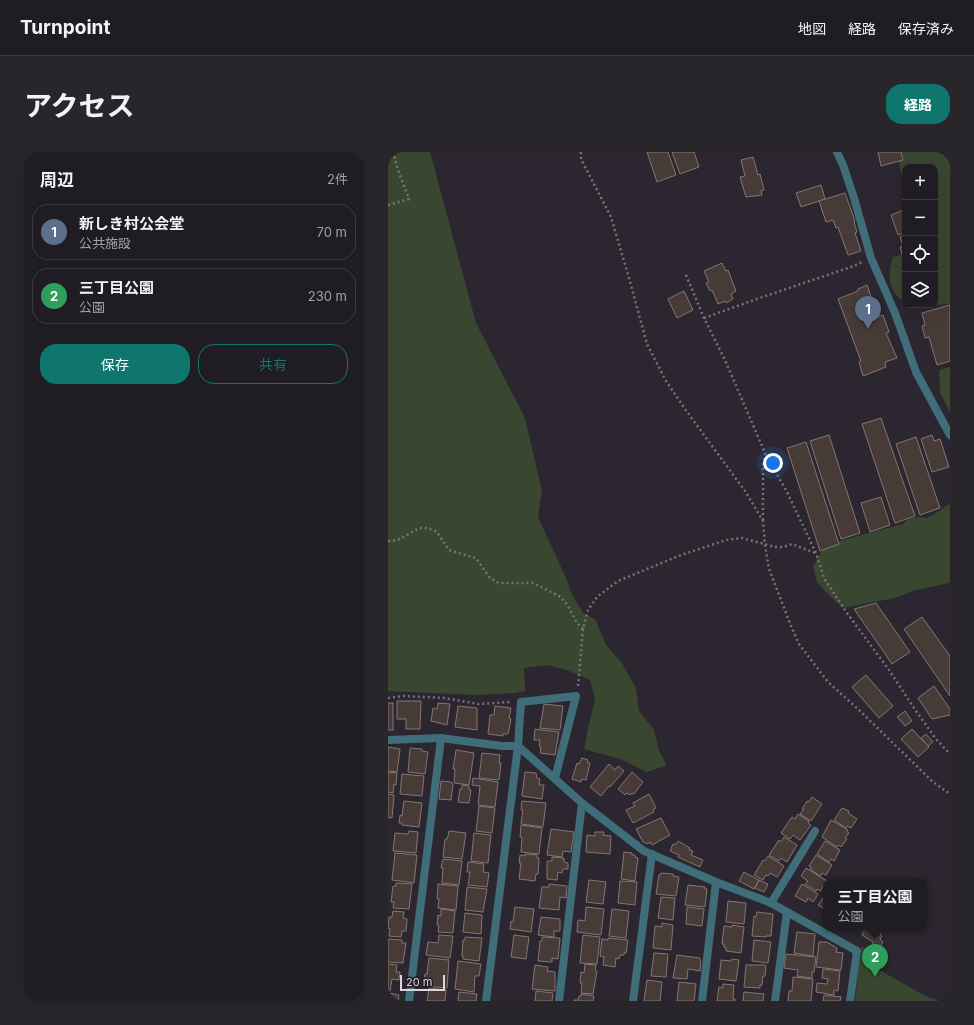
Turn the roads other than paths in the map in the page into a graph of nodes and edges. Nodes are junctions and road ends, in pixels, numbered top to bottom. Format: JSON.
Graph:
{"nodes":[{"id":1,"x":837,"y":152,"type":"edge"},
{"id":2,"x":950,"y":435,"type":"edge"},
{"id":3,"x":441,"y":738,"type":"junction"},
{"id":4,"x":388,"y":740,"type":"edge"},
{"id":5,"x":518,"y":746,"type":"junction"},
{"id":6,"x":555,"y":778,"type":"junction"},
{"id":7,"x":582,"y":803,"type":"junction"},
{"id":8,"x":815,"y":831,"type":"dead end"},
{"id":9,"x":652,"y":854,"type":"junction"},
{"id":10,"x":716,"y":882,"type":"junction"},
{"id":11,"x":771,"y":903,"type":"junction"},
{"id":12,"x":787,"y":912,"type":"junction"},
{"id":13,"x":409,"y":1001,"type":"edge"},
{"id":14,"x":486,"y":1001,"type":"edge"},
{"id":15,"x":559,"y":1001,"type":"edge"},
{"id":16,"x":633,"y":1001,"type":"edge"},
{"id":17,"x":702,"y":1001,"type":"edge"},
{"id":18,"x":775,"y":1001,"type":"edge"},
{"id":19,"x":850,"y":1001,"type":"edge"}],
"edges":[{"from":1,"to":2,"type":"street"},
{"from":3,"to":4,"type":"street"},
{"from":3,"to":5,"type":"street"},
{"from":3,"to":13,"type":"street"},
{"from":5,"to":6,"type":"street"},
{"from":5,"to":6,"type":"street"},
{"from":5,"to":14,"type":"street"},
{"from":6,"to":7,"type":"street"},
{"from":7,"to":9,"type":"street"},
{"from":7,"to":15,"type":"street"},
{"from":8,"to":11,"type":"street"},
{"from":9,"to":10,"type":"street"},
{"from":9,"to":16,"type":"street"},
{"from":10,"to":11,"type":"street"},
{"from":10,"to":17,"type":"street"},
{"from":11,"to":12,"type":"street"},
{"from":12,"to":18,"type":"street"},
{"from":12,"to":19,"type":"street"}]}
